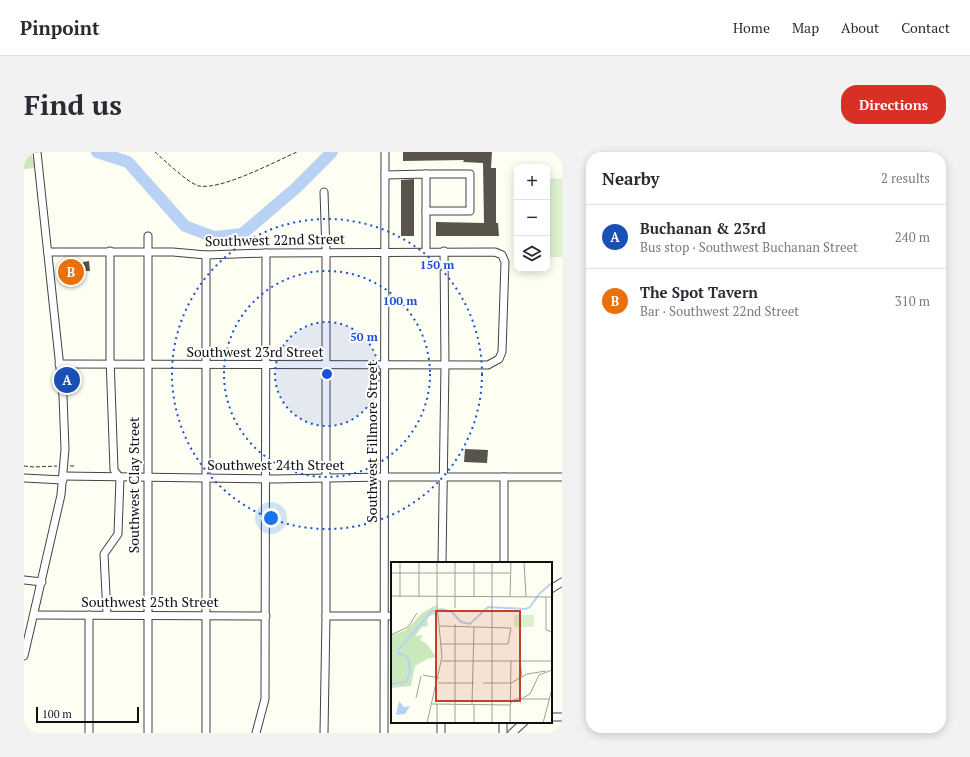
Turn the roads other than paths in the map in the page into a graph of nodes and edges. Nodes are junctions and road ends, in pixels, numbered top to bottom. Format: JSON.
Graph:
{"nodes":[{"id":1,"x":37,"y":152,"type":"edge"},
{"id":2,"x":385,"y":152,"type":"edge"},
{"id":3,"x":426,"y":174,"type":"junction"},
{"id":4,"x":385,"y":175,"type":"junction"},
{"id":5,"x":324,"y":192,"type":"dead end"},
{"id":6,"x":426,"y":211,"type":"junction"},
{"id":7,"x":148,"y":236,"type":"dead end"},
{"id":8,"x":110,"y":251,"type":"junction"},
{"id":9,"x":147,"y":251,"type":"junction"},
{"id":10,"x":426,"y":251,"type":"junction"},
{"id":11,"x":48,"y":252,"type":"junction"},
{"id":12,"x":326,"y":252,"type":"junction"},
{"id":13,"x":385,"y":252,"type":"junction"},
{"id":14,"x":444,"y":252,"type":"junction"},
{"id":15,"x":266,"y":253,"type":"junction"},
{"id":16,"x":206,"y":255,"type":"junction"},
{"id":17,"x":503,"y":338,"type":"joint"},
{"id":18,"x":59,"y":364,"type":"junction"},
{"id":19,"x":110,"y":365,"type":"junction"},
{"id":20,"x":147,"y":365,"type":"junction"},
{"id":21,"x":207,"y":365,"type":"junction"},
{"id":22,"x":266,"y":365,"type":"junction"},
{"id":23,"x":324,"y":365,"type":"junction"},
{"id":24,"x":386,"y":365,"type":"junction"},
{"id":25,"x":445,"y":365,"type":"junction"},
{"id":26,"x":385,"y":477,"type":"junction"},
{"id":27,"x":444,"y":477,"type":"junction"},
{"id":28,"x":504,"y":477,"type":"junction"},
{"id":29,"x":562,"y":477,"type":"edge"},
{"id":30,"x":24,"y":478,"type":"edge"},
{"id":31,"x":63,"y":478,"type":"junction"},
{"id":32,"x":120,"y":478,"type":"junction"},
{"id":33,"x":148,"y":478,"type":"junction"},
{"id":34,"x":206,"y":478,"type":"junction"},
{"id":35,"x":266,"y":479,"type":"junction"},
{"id":36,"x":325,"y":479,"type":"junction"},
{"id":37,"x":442,"y":562,"type":"edge"},
{"id":38,"x":504,"y":562,"type":"edge"},
{"id":39,"x":24,"y":580,"type":"edge"},
{"id":40,"x":42,"y":582,"type":"junction"},
{"id":41,"x":562,"y":582,"type":"edge"},
{"id":42,"x":552,"y":587,"type":"edge"},
{"id":43,"x":205,"y":614,"type":"junction"},
{"id":44,"x":34,"y":615,"type":"junction"},
{"id":45,"x":89,"y":615,"type":"junction"},
{"id":46,"x":107,"y":615,"type":"junction"},
{"id":47,"x":147,"y":615,"type":"junction"},
{"id":48,"x":266,"y":616,"type":"junction"},
{"id":49,"x":326,"y":616,"type":"junction"},
{"id":50,"x":388,"y":616,"type":"edge"},
{"id":51,"x":24,"y":656,"type":"edge"},
{"id":52,"x":523,"y":723,"type":"edge"},
{"id":53,"x":89,"y":733,"type":"edge"},
{"id":54,"x":148,"y":733,"type":"edge"},
{"id":55,"x":206,"y":733,"type":"edge"},
{"id":56,"x":256,"y":733,"type":"edge"},
{"id":57,"x":324,"y":733,"type":"edge"},
{"id":58,"x":384,"y":733,"type":"edge"},
{"id":59,"x":512,"y":733,"type":"edge"}],
"edges":[{"from":1,"to":11,"type":"street"},
{"from":2,"to":4,"type":"street","name":"Southwest Fillmore Street"},
{"from":3,"to":4,"type":"street"},
{"from":3,"to":6,"type":"street"},
{"from":3,"to":6,"type":"street"},
{"from":4,"to":13,"type":"street","name":"Southwest Fillmore Street"},
{"from":5,"to":12,"type":"street"},
{"from":6,"to":10,"type":"street"},
{"from":7,"to":9,"type":"street","name":"Southwest Clay Street"},
{"from":8,"to":9,"type":"street","name":"Southwest 22nd Street"},
{"from":8,"to":11,"type":"street","name":"Southwest 22nd Street"},
{"from":8,"to":19,"type":"street"},
{"from":9,"to":16,"type":"street","name":"Southwest 22nd Street"},
{"from":9,"to":20,"type":"street","name":"Southwest Clay Street"},
{"from":10,"to":13,"type":"street","name":"Southwest 22nd Street"},
{"from":10,"to":14,"type":"street","name":"Southwest 22nd Street"},
{"from":11,"to":18,"type":"street"},
{"from":12,"to":13,"type":"street","name":"Southwest 22nd Street"},
{"from":12,"to":15,"type":"street","name":"Southwest 22nd Street"},
{"from":12,"to":23,"type":"street"},
{"from":13,"to":24,"type":"street","name":"Southwest Fillmore Street"},
{"from":14,"to":17,"type":"street","name":"Southwest 22nd Street"},
{"from":14,"to":25,"type":"street"},
{"from":15,"to":16,"type":"street","name":"Southwest 22nd Street"},
{"from":15,"to":22,"type":"street"},
{"from":16,"to":21,"type":"street"},
{"from":17,"to":25,"type":"street","name":"Southwest 23rd Street"},
{"from":18,"to":19,"type":"street","name":"Southwest 23rd Street"},
{"from":18,"to":31,"type":"street"},
{"from":19,"to":20,"type":"street","name":"Southwest 23rd Street"},
{"from":19,"to":32,"type":"street"},
{"from":20,"to":21,"type":"street","name":"Southwest 23rd Street"},
{"from":20,"to":33,"type":"street","name":"Southwest Clay Street"},
{"from":21,"to":22,"type":"street","name":"Southwest 23rd Street"},
{"from":21,"to":34,"type":"street"},
{"from":22,"to":23,"type":"street","name":"Southwest 23rd Street"},
{"from":22,"to":35,"type":"street"},
{"from":23,"to":24,"type":"street","name":"Southwest 23rd Street"},
{"from":23,"to":36,"type":"street"},
{"from":24,"to":25,"type":"street","name":"Southwest 23rd Street"},
{"from":24,"to":26,"type":"street","name":"Southwest Fillmore Street"},
{"from":25,"to":27,"type":"street"},
{"from":26,"to":27,"type":"street","name":"Southwest 24th Street"},
{"from":26,"to":36,"type":"street","name":"Southwest 24th Street"},
{"from":26,"to":50,"type":"street","name":"Southwest Fillmore Street"},
{"from":27,"to":28,"type":"street","name":"Southwest 24th Street"},
{"from":27,"to":37,"type":"street"},
{"from":28,"to":29,"type":"street","name":"Southwest 24th Street"},
{"from":28,"to":38,"type":"street"},
{"from":30,"to":31,"type":"street","name":"Southwest 24th Street"},
{"from":31,"to":32,"type":"street","name":"Southwest 24th Street"},
{"from":31,"to":40,"type":"street"},
{"from":32,"to":33,"type":"street","name":"Southwest 24th Street"},
{"from":32,"to":46,"type":"street"},
{"from":33,"to":34,"type":"street","name":"Southwest 24th Street"},
{"from":33,"to":47,"type":"street","name":"Southwest Clay Street"},
{"from":34,"to":35,"type":"street","name":"Southwest 24th Street"},
{"from":34,"to":43,"type":"street"},
{"from":35,"to":36,"type":"street","name":"Southwest 24th Street"},
{"from":35,"to":48,"type":"street"},
{"from":36,"to":49,"type":"street"},
{"from":39,"to":40,"type":"street"},
{"from":40,"to":44,"type":"street"},
{"from":41,"to":42,"type":"street"},
{"from":43,"to":47,"type":"street","name":"Southwest 25th Street"},
{"from":43,"to":48,"type":"street","name":"Southwest 25th Street"},
{"from":43,"to":55,"type":"street"},
{"from":44,"to":45,"type":"street","name":"Southwest 25th Street"},
{"from":44,"to":51,"type":"street"},
{"from":45,"to":46,"type":"street","name":"Southwest 25th Street"},
{"from":45,"to":53,"type":"street"},
{"from":46,"to":47,"type":"street","name":"Southwest 25th Street"},
{"from":47,"to":54,"type":"street","name":"Southwest Clay Street"},
{"from":48,"to":56,"type":"street"},
{"from":49,"to":50,"type":"street"},
{"from":49,"to":57,"type":"street"},
{"from":50,"to":58,"type":"street","name":"Southwest Fillmore Street"},
{"from":52,"to":59,"type":"street"}]}
